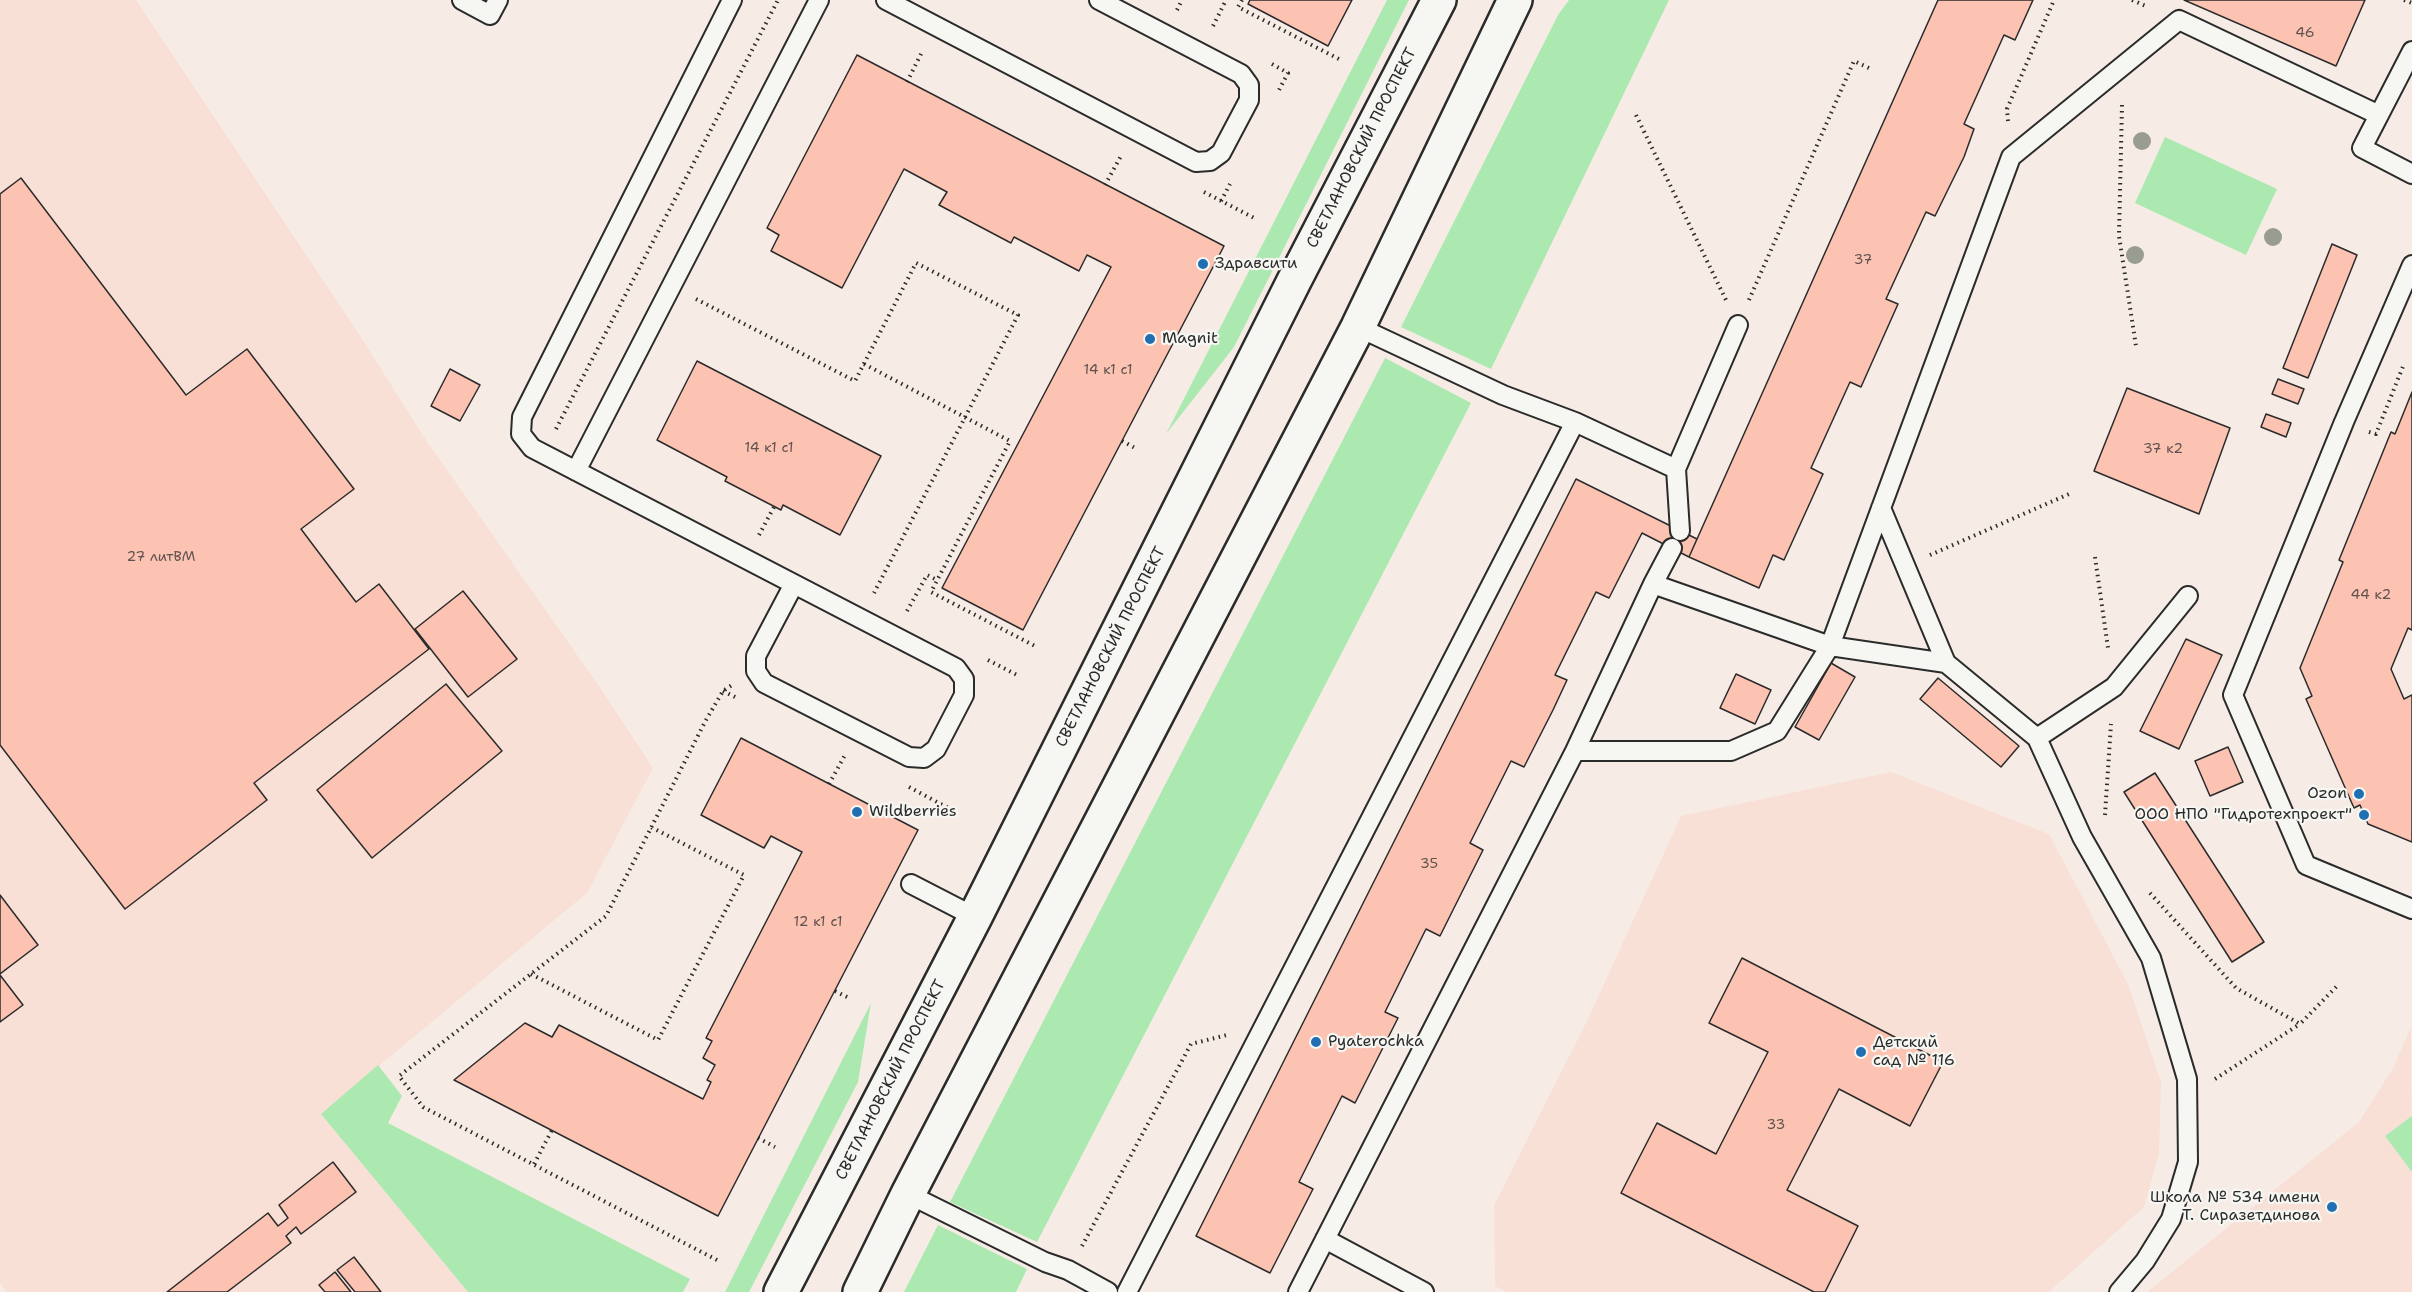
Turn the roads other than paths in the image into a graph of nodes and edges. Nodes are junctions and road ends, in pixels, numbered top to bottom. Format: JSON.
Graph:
{"nodes":[{"id":1,"x":462,"y":0,"type":"edge"},
{"id":2,"x":498,"y":0,"type":"edge"},
{"id":3,"x":732,"y":0,"type":"edge"},
{"id":4,"x":819,"y":0,"type":"edge"},
{"id":5,"x":886,"y":0,"type":"edge"},
{"id":6,"x":1100,"y":0,"type":"edge"},
{"id":7,"x":1439,"y":0,"type":"edge"},
{"id":8,"x":1515,"y":0,"type":"edge"},
{"id":9,"x":2412,"y":51,"type":"edge"},
{"id":10,"x":2379,"y":115,"type":"junction"},
{"id":11,"x":2412,"y":174,"type":"edge"},
{"id":12,"x":2412,"y":265,"type":"edge"},
{"id":13,"x":1738,"y":325,"type":"road end"},
{"id":14,"x":1358,"y":327,"type":"junction"},
{"id":15,"x":1575,"y":422,"type":"junction"},
{"id":16,"x":1676,"y":469,"type":"junction"},
{"id":17,"x":576,"y":471,"type":"junction"},
{"id":18,"x":1881,"y":508,"type":"junction"},
{"id":19,"x":1680,"y":531,"type":"dead end"},
{"id":20,"x":1672,"y":548,"type":"dead end"},
{"id":21,"x":794,"y":584,"type":"junction"},
{"id":22,"x":1653,"y":584,"type":"junction"},
{"id":23,"x":2188,"y":596,"type":"dead end"},
{"id":24,"x":1830,"y":646,"type":"junction"},
{"id":25,"x":1946,"y":663,"type":"junction"},
{"id":26,"x":2037,"y":738,"type":"junction"},
{"id":27,"x":1575,"y":751,"type":"junction"},
{"id":28,"x":911,"y":884,"type":"dead end"},
{"id":29,"x":2412,"y":909,"type":"edge"},
{"id":30,"x":975,"y":917,"type":"junction"},
{"id":31,"x":908,"y":1194,"type":"junction"},
{"id":32,"x":1325,"y":1239,"type":"junction"},
{"id":33,"x":781,"y":1292,"type":"edge"},
{"id":34,"x":860,"y":1292,"type":"edge"},
{"id":35,"x":1108,"y":1292,"type":"edge"},
{"id":36,"x":1127,"y":1292,"type":"edge"},
{"id":37,"x":1298,"y":1292,"type":"edge"},
{"id":38,"x":1424,"y":1292,"type":"edge"},
{"id":39,"x":2119,"y":1292,"type":"edge"}],
"edges":[{"from":1,"to":2,"type":"lane"},
{"from":3,"to":17,"type":"lane"},
{"from":4,"to":17,"type":"lane"},
{"from":5,"to":6,"type":"lane"},
{"from":7,"to":30,"type":"main road","name":"СВЕТЛАНОВСКИЙ ПРОСПЕКТ"},
{"from":8,"to":14,"type":"main road"},
{"from":9,"to":10,"type":"lane"},
{"from":10,"to":11,"type":"lane"},
{"from":10,"to":18,"type":"lane"},
{"from":12,"to":29,"type":"lane"},
{"from":13,"to":16,"type":"lane"},
{"from":14,"to":15,"type":"lane"},
{"from":14,"to":31,"type":"main road"},
{"from":15,"to":16,"type":"lane"},
{"from":15,"to":36,"type":"lane"},
{"from":16,"to":19,"type":"lane"},
{"from":17,"to":21,"type":"lane"},
{"from":18,"to":24,"type":"lane"},
{"from":18,"to":25,"type":"lane"},
{"from":20,"to":22,"type":"lane"},
{"from":21,"to":21,"type":"lane"},
{"from":22,"to":24,"type":"lane"},
{"from":22,"to":27,"type":"lane"},
{"from":23,"to":26,"type":"lane"},
{"from":24,"to":25,"type":"lane"},
{"from":24,"to":27,"type":"lane"},
{"from":25,"to":26,"type":"lane"},
{"from":26,"to":39,"type":"lane"},
{"from":27,"to":32,"type":"lane"},
{"from":28,"to":30,"type":"lane"},
{"from":30,"to":33,"type":"main road","name":"СВЕТЛАНОВСКИЙ ПРОСПЕКТ"},
{"from":31,"to":34,"type":"main road"},
{"from":31,"to":35,"type":"lane"},
{"from":32,"to":37,"type":"lane"},
{"from":32,"to":38,"type":"lane"}]}
